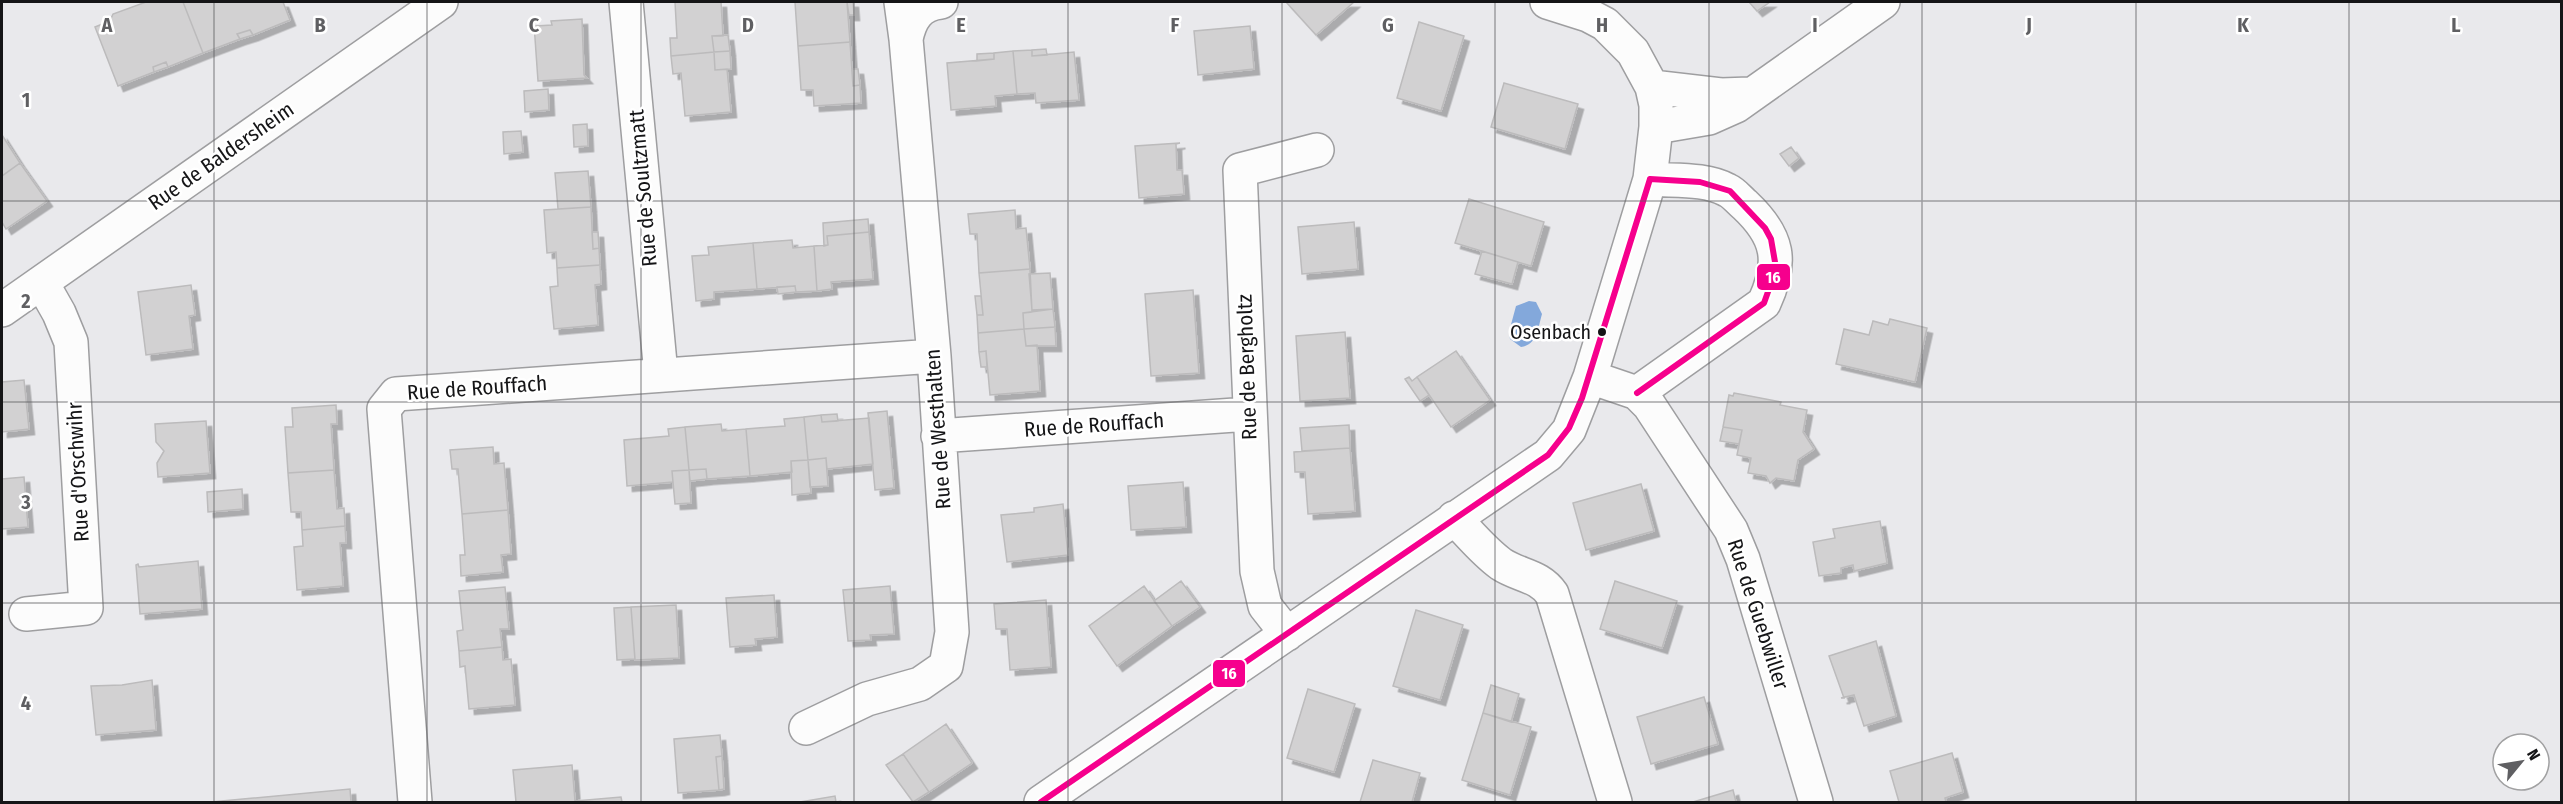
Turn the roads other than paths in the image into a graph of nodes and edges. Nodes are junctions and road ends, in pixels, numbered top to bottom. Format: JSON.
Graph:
{"nodes":[{"id":1,"x":441,"y":2,"type":"edge"},
{"id":2,"x":626,"y":2,"type":"edge"},
{"id":3,"x":901,"y":2,"type":"edge"},
{"id":4,"x":940,"y":2,"type":"edge"},
{"id":5,"x":1547,"y":2,"type":"edge"},
{"id":6,"x":1883,"y":2,"type":"edge"},
{"id":7,"x":906,"y":39,"type":"junction"},
{"id":8,"x":1652,"y":87,"type":"junction"},
{"id":9,"x":1752,"y":93,"type":"junction"},
{"id":10,"x":1656,"y":127,"type":"junction"},
{"id":11,"x":1317,"y":150,"type":"dead end"},
{"id":12,"x":1650,"y":179,"type":"junction"},
{"id":13,"x":42,"y":283,"type":"junction"},
{"id":14,"x":2,"y":310,"type":"edge"},
{"id":15,"x":934,"y":356,"type":"junction"},
{"id":16,"x":661,"y":374,"type":"junction"},
{"id":17,"x":1590,"y":377,"type":"junction"},
{"id":18,"x":1637,"y":393,"type":"junction"},
{"id":19,"x":1249,"y":414,"type":"junction"},
{"id":20,"x":938,"y":436,"type":"junction"},
{"id":21,"x":1455,"y":518,"type":"junction"},
{"id":22,"x":26,"y":614,"type":"dead end"},
{"id":23,"x":1287,"y":634,"type":"junction"},
{"id":24,"x":806,"y":728,"type":"dead end"},
{"id":25,"x":415,"y":802,"type":"edge"},
{"id":26,"x":1041,"y":802,"type":"edge"},
{"id":27,"x":1615,"y":802,"type":"edge"},
{"id":28,"x":1815,"y":802,"type":"edge"}],
"edges":[{"from":1,"to":13,"type":"street","name":"Rue de Baldersheim"},
{"from":2,"to":16,"type":"street","name":"Rue de Soultzmatt"},
{"from":3,"to":7,"type":"street","name":"Rue de Westhalten"},
{"from":4,"to":7,"type":"street","name":"Rue de Westhalten"},
{"from":5,"to":8,"type":"street"},
{"from":6,"to":9,"type":"street"},
{"from":7,"to":15,"type":"street","name":"Rue de Westhalten"},
{"from":8,"to":9,"type":"street"},
{"from":8,"to":10,"type":"street"},
{"from":9,"to":10,"type":"street"},
{"from":10,"to":12,"type":"street"},
{"from":11,"to":19,"type":"street","name":"Rue de Bergholtz"},
{"from":12,"to":17,"type":"street"},
{"from":12,"to":18,"type":"street"},
{"from":13,"to":14,"type":"street","name":"Rue de Baldersheim"},
{"from":13,"to":22,"type":"street","name":"Rue d'Orschwihr"},
{"from":15,"to":16,"type":"street","name":"Rue de Rouffach"},
{"from":15,"to":20,"type":"street","name":"Rue de Westhalten"},
{"from":16,"to":25,"type":"street","name":"Rue de Rouffach"},
{"from":17,"to":18,"type":"street"},
{"from":17,"to":21,"type":"street"},
{"from":18,"to":28,"type":"street","name":"Rue de Guebwiller"},
{"from":19,"to":20,"type":"street","name":"Rue de Rouffach"},
{"from":19,"to":23,"type":"street","name":"Rue de Bergholtz"},
{"from":20,"to":24,"type":"street","name":"Rue de Westhalten"},
{"from":21,"to":23,"type":"street"},
{"from":21,"to":27,"type":"street"},
{"from":23,"to":26,"type":"street"}]}
